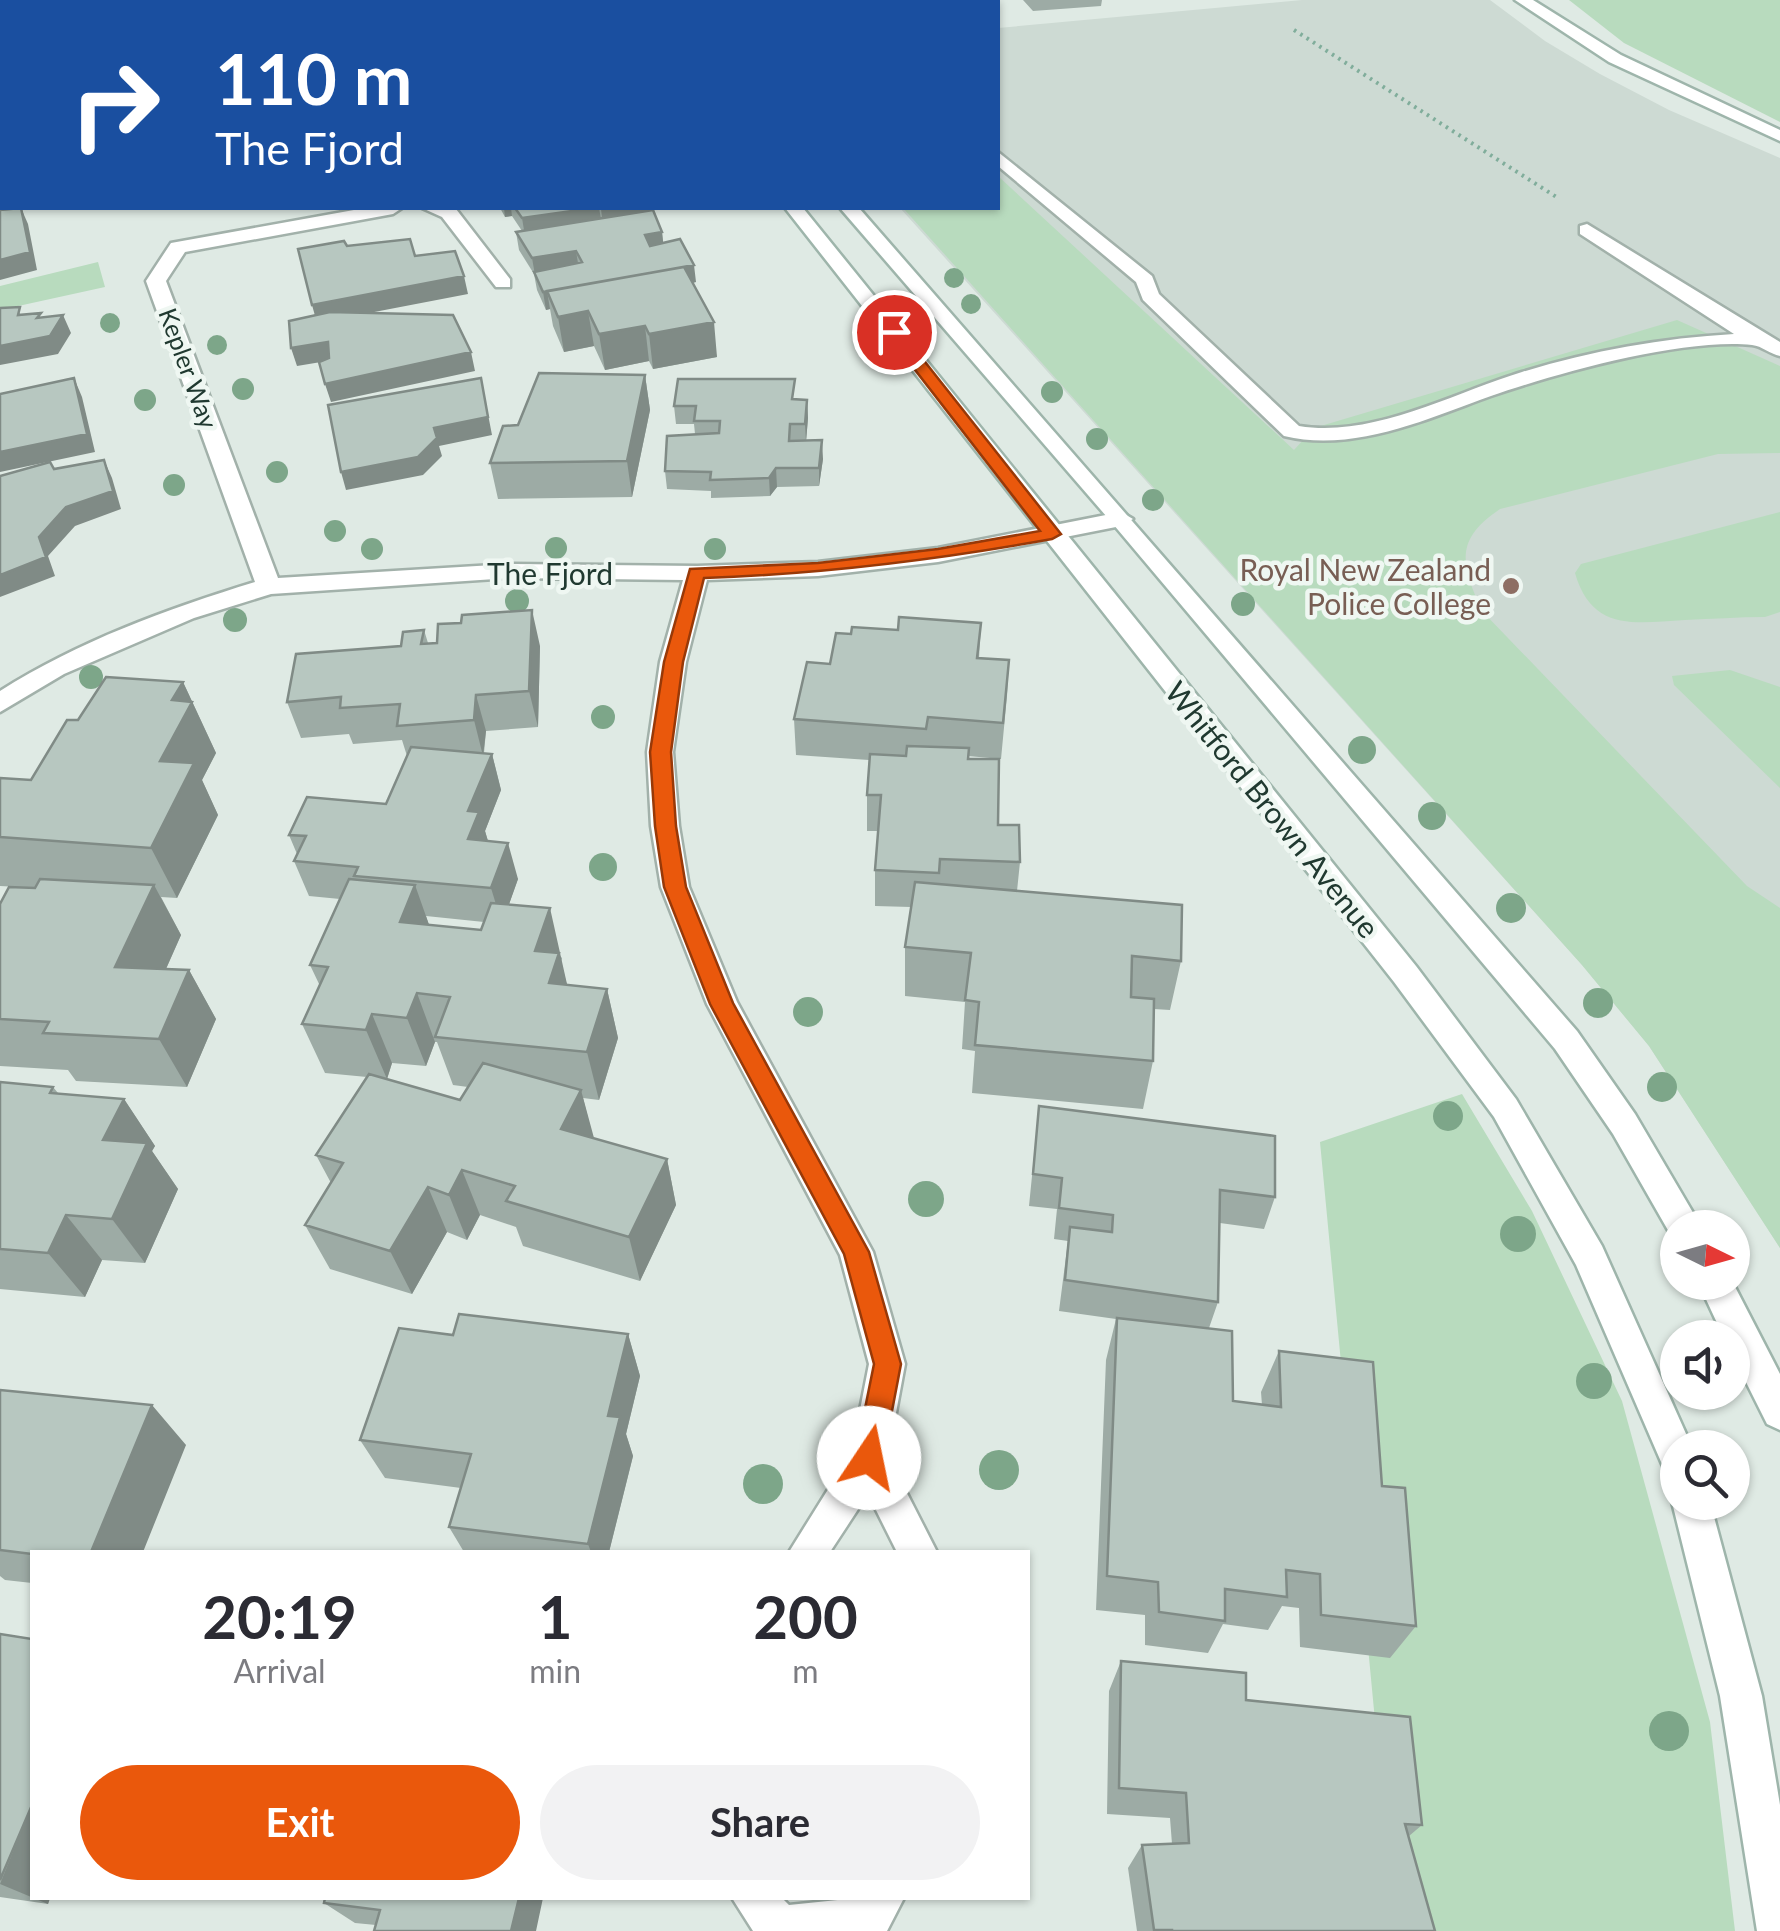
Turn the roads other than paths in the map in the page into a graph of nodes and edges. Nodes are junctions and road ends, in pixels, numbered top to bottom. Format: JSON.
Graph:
{"nodes":[{"id":1,"x":1523,"y":0,"type":"edge"},
{"id":2,"x":1780,"y":136,"type":"edge"},
{"id":3,"x":1000,"y":159,"type":"edge"},
{"id":4,"x":382,"y":210,"type":"edge"},
{"id":5,"x":440,"y":210,"type":"edge"},
{"id":6,"x":796,"y":210,"type":"edge"},
{"id":7,"x":851,"y":210,"type":"edge"},
{"id":8,"x":1586,"y":230,"type":"dead end"},
{"id":9,"x":1145,"y":280,"type":"junction"},
{"id":10,"x":503,"y":283,"type":"dead end"},
{"id":11,"x":1186,"y":303,"type":"dead end"},
{"id":12,"x":1759,"y":339,"type":"junction"},
{"id":13,"x":1780,"y":350,"type":"edge"},
{"id":14,"x":1121,"y":518,"type":"junction"},
{"id":15,"x":1052,"y":534,"type":"junction"},
{"id":16,"x":696,"y":573,"type":"junction"},
{"id":17,"x":269,"y":586,"type":"junction"},
{"id":18,"x":0,"y":703,"type":"edge"},
{"id":19,"x":1674,"y":1210,"type":"edge"},
{"id":20,"x":1724,"y":1300,"type":"edge"},
{"id":21,"x":1780,"y":1412,"type":"edge"},
{"id":22,"x":1666,"y":1430,"type":"edge"},
{"id":23,"x":869,"y":1458,"type":"junction"},
{"id":24,"x":1696,"y":1520,"type":"edge"},
{"id":25,"x":809,"y":1550,"type":"edge"},
{"id":26,"x":917,"y":1550,"type":"edge"},
{"id":27,"x":756,"y":1900,"type":"edge"},
{"id":28,"x":881,"y":1900,"type":"edge"},
{"id":29,"x":1779,"y":1931,"type":"edge"}],
"edges":[{"from":1,"to":2,"type":"street"},
{"from":3,"to":9,"type":"street"},
{"from":4,"to":17,"type":"street","name":"Kepler Way"},
{"from":5,"to":10,"type":"street"},
{"from":6,"to":15,"type":"street","name":"Whitford Brown Avenue"},
{"from":7,"to":14,"type":"street"},
{"from":8,"to":12,"type":"street"},
{"from":9,"to":11,"type":"street"},
{"from":9,"to":12,"type":"street"},
{"from":12,"to":13,"type":"street"},
{"from":14,"to":15,"type":"street","name":"The Fjord"},
{"from":14,"to":19,"type":"street"},
{"from":15,"to":16,"type":"street","name":"The Fjord"},
{"from":15,"to":22,"type":"street","name":"Whitford Brown Avenue"},
{"from":16,"to":17,"type":"street","name":"The Fjord"},
{"from":16,"to":23,"type":"street"},
{"from":17,"to":18,"type":"street","name":"The Fjord"},
{"from":20,"to":21,"type":"street"},
{"from":23,"to":25,"type":"street"},
{"from":23,"to":26,"type":"street"},
{"from":24,"to":29,"type":"street"},
{"from":27,"to":28,"type":"street"}]}
